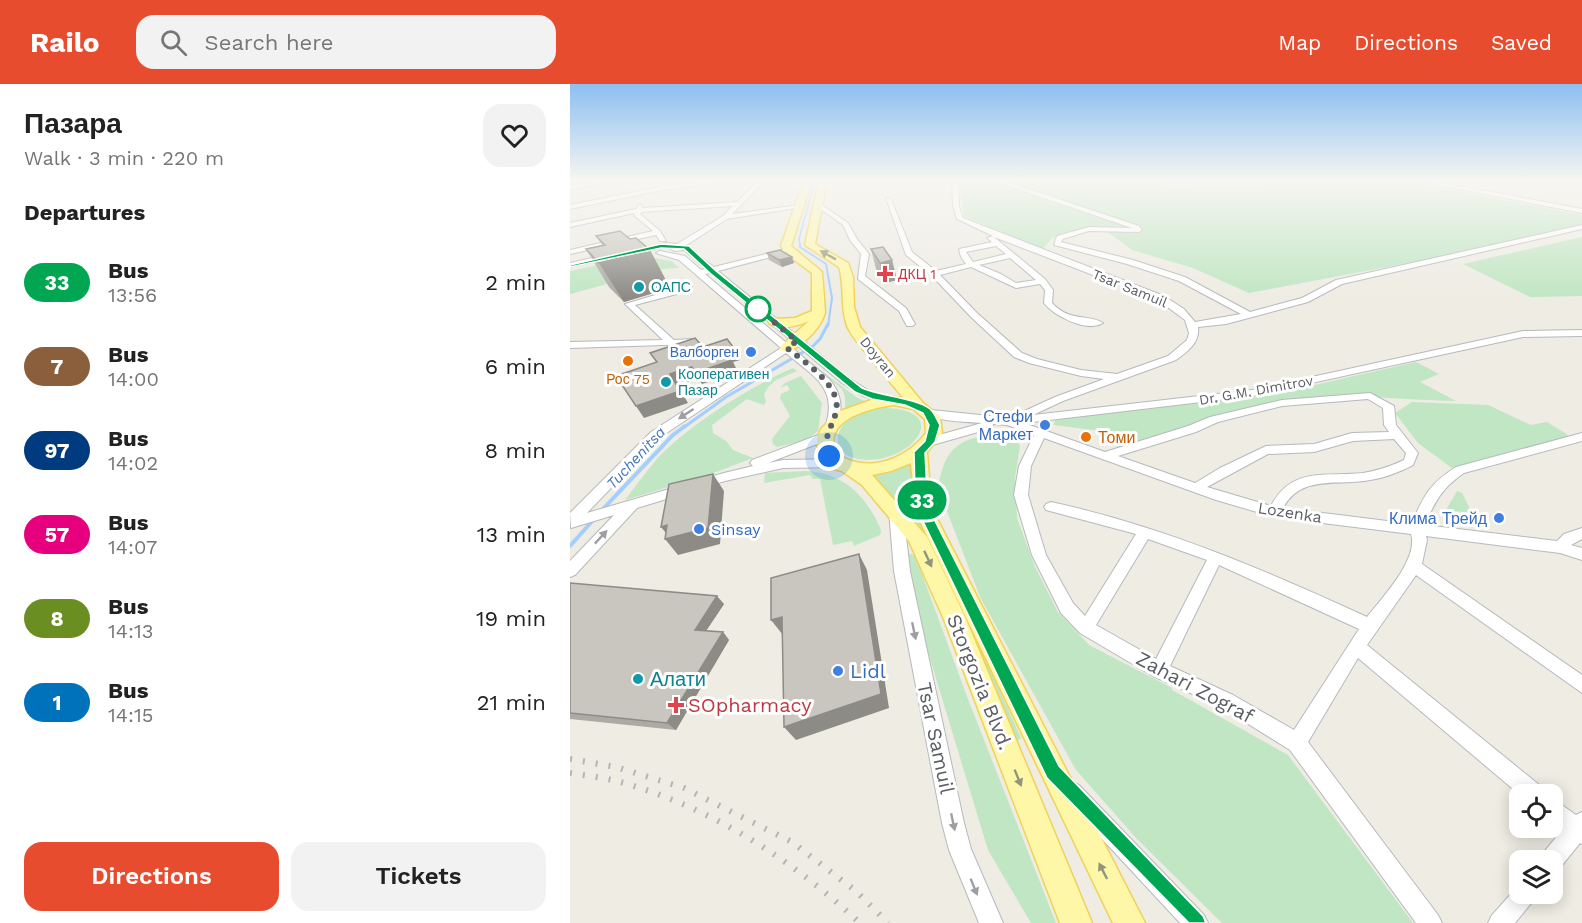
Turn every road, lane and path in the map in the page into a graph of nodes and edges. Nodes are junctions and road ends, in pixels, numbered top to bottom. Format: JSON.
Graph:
{"nodes":[{"id":1,"x":596,"y":219,"type":"edge"},
{"id":2,"x":642,"y":219,"type":"edge"},
{"id":3,"x":721,"y":219,"type":"edge"},
{"id":4,"x":796,"y":219,"type":"edge"},
{"id":5,"x":813,"y":219,"type":"edge"},
{"id":6,"x":839,"y":219,"type":"edge"},
{"id":7,"x":896,"y":219,"type":"edge"},
{"id":8,"x":963,"y":219,"type":"edge"},
{"id":9,"x":1113,"y":219,"type":"edge"},
{"id":10,"x":570,"y":225,"type":"edge"},
{"id":11,"x":1582,"y":227,"type":"edge"},
{"id":12,"x":658,"y":232,"type":"junction"},
{"id":13,"x":663,"y":239,"type":"dead end"},
{"id":14,"x":997,"y":239,"type":"junction"},
{"id":15,"x":1057,"y":243,"type":"junction"},
{"id":16,"x":681,"y":246,"type":"junction"},
{"id":17,"x":571,"y":250,"type":"edge"},
{"id":18,"x":787,"y":250,"type":"junction"},
{"id":19,"x":645,"y":253,"type":"junction"},
{"id":20,"x":626,"y":255,"type":"edge"},
{"id":21,"x":1011,"y":255,"type":"junction"},
{"id":22,"x":1052,"y":257,"type":"junction"},
{"id":23,"x":615,"y":258,"type":"edge"},
{"id":24,"x":584,"y":261,"type":"junction"},
{"id":25,"x":972,"y":265,"type":"junction"},
{"id":26,"x":570,"y":266,"type":"edge"},
{"id":27,"x":711,"y":270,"type":"junction"},
{"id":28,"x":699,"y":274,"type":"junction"},
{"id":29,"x":935,"y":274,"type":"junction"},
{"id":30,"x":861,"y":277,"type":"junction"},
{"id":31,"x":1042,"y":281,"type":"junction"},
{"id":32,"x":689,"y":288,"type":"dead end"},
{"id":33,"x":848,"y":292,"type":"junction"},
{"id":34,"x":819,"y":312,"type":"junction"},
{"id":35,"x":1247,"y":314,"type":"junction"},
{"id":36,"x":1098,"y":322,"type":"dead end"},
{"id":37,"x":776,"y":323,"type":"junction"},
{"id":38,"x":910,"y":324,"type":"dead end"},
{"id":39,"x":1194,"y":325,"type":"junction"},
{"id":40,"x":1582,"y":333,"type":"edge"},
{"id":41,"x":693,"y":342,"type":"edge"},
{"id":42,"x":672,"y":343,"type":"junction"},
{"id":43,"x":570,"y":345,"type":"edge"},
{"id":44,"x":796,"y":348,"type":"junction"},
{"id":45,"x":1120,"y":378,"type":"junction"},
{"id":46,"x":894,"y":401,"type":"junction"},
{"id":47,"x":922,"y":409,"type":"junction"},
{"id":48,"x":1009,"y":422,"type":"junction"},
{"id":49,"x":828,"y":431,"type":"junction"},
{"id":50,"x":1040,"y":434,"type":"junction"},
{"id":51,"x":1397,"y":435,"type":"junction"},
{"id":52,"x":1582,"y":437,"type":"edge"},
{"id":53,"x":924,"y":447,"type":"junction"},
{"id":54,"x":1105,"y":456,"type":"junction"},
{"id":55,"x":843,"y":465,"type":"junction"},
{"id":56,"x":724,"y":477,"type":"junction"},
{"id":57,"x":1198,"y":487,"type":"junction"},
{"id":58,"x":633,"y":504,"type":"junction"},
{"id":59,"x":1051,"y":507,"type":"dead end"},
{"id":60,"x":896,"y":511,"type":"junction"},
{"id":61,"x":1274,"y":512,"type":"junction"},
{"id":62,"x":573,"y":522,"type":"edge"},
{"id":63,"x":1416,"y":529,"type":"junction"},
{"id":64,"x":1145,"y":532,"type":"junction"},
{"id":65,"x":1582,"y":533,"type":"edge"},
{"id":66,"x":1560,"y":547,"type":"junction"},
{"id":67,"x":1582,"y":554,"type":"edge"},
{"id":68,"x":1215,"y":559,"type":"junction"},
{"id":69,"x":1414,"y":566,"type":"junction"},
{"id":70,"x":570,"y":571,"type":"edge"},
{"id":71,"x":1370,"y":626,"type":"junction"},
{"id":72,"x":1086,"y":628,"type":"junction"},
{"id":73,"x":1356,"y":646,"type":"junction"},
{"id":74,"x":1159,"y":670,"type":"junction"},
{"id":75,"x":1582,"y":685,"type":"edge"},
{"id":76,"x":1297,"y":743,"type":"junction"},
{"id":77,"x":1053,"y":772,"type":"junction"},
{"id":78,"x":1523,"y":784,"type":"edge"},
{"id":79,"x":1563,"y":816,"type":"edge"},
{"id":80,"x":1581,"y":828,"type":"edge"},
{"id":81,"x":1561,"y":850,"type":"edge"},
{"id":82,"x":1516,"y":904,"type":"edge"},
{"id":83,"x":992,"y":923,"type":"edge"},
{"id":84,"x":1076,"y":923,"type":"edge"},
{"id":85,"x":1129,"y":923,"type":"edge"},
{"id":86,"x":1196,"y":923,"type":"edge"},
{"id":87,"x":1430,"y":923,"type":"edge"},
{"id":88,"x":1500,"y":923,"type":"edge"}],
"edges":[{"from":1,"to":10,"type":"street"},
{"from":2,"to":12,"type":"street"},
{"from":3,"to":16,"type":"street"},
{"from":4,"to":18,"type":"main road"},
{"from":33,"to":5,"type":"main road","name":"Doyran","one_way":true},
{"from":6,"to":30,"type":"street"},
{"from":7,"to":29,"type":"street"},
{"from":8,"to":14,"type":"street","name":"Tsar Samuil"},
{"from":9,"to":15,"type":"street"},
{"from":11,"to":35,"type":"street"},
{"from":12,"to":13,"type":"street"},
{"from":12,"to":17,"type":"street"},
{"from":14,"to":21,"type":"street"},
{"from":14,"to":22,"type":"street","name":"Tsar Samuil"},
{"from":14,"to":25,"type":"street"},
{"from":15,"to":22,"type":"street"},
{"from":15,"to":35,"type":"street"},
{"from":16,"to":19,"type":"street"},
{"from":16,"to":24,"type":"street"},
{"from":16,"to":27,"type":"street"},
{"from":17,"to":24,"type":"street"},
{"from":18,"to":27,"type":"street"},
{"from":18,"to":34,"type":"main road"},
{"from":19,"to":20,"type":"street"},
{"from":19,"to":28,"type":"street"},
{"from":21,"to":25,"type":"street"},
{"from":21,"to":31,"type":"street"},
{"from":22,"to":39,"type":"street","name":"Tsar Samuil"},
{"from":23,"to":26,"type":"street"},
{"from":24,"to":26,"type":"street"},
{"from":25,"to":29,"type":"street"},
{"from":25,"to":31,"type":"street"},
{"from":27,"to":28,"type":"street"},
{"from":27,"to":37,"type":"street"},
{"from":28,"to":44,"type":"street"},
{"from":29,"to":45,"type":"street"},
{"from":30,"to":33,"type":"street"},
{"from":30,"to":38,"type":"street"},
{"from":31,"to":36,"type":"street"},
{"from":32,"to":42,"type":"street"},
{"from":33,"to":47,"type":"main road","name":"Doyran"},
{"from":34,"to":37,"type":"main road"},
{"from":34,"to":44,"type":"main road"},
{"from":35,"to":39,"type":"street"},
{"from":37,"to":44,"type":"street"},
{"from":39,"to":45,"type":"street"},
{"from":40,"to":48,"type":"street","name":"Dr. G.M. Dimitrov"},
{"from":41,"to":42,"type":"street"},
{"from":42,"to":43,"type":"street"},
{"from":44,"to":46,"type":"street"},
{"from":44,"to":49,"type":"street"},
{"from":44,"to":62,"type":"street","one_way":true},
{"from":45,"to":48,"type":"street"},
{"from":46,"to":47,"type":"main road"},
{"from":46,"to":49,"type":"main road"},
{"from":47,"to":48,"type":"street"},
{"from":47,"to":53,"type":"main road"},
{"from":48,"to":50,"type":"street","name":"Lozenka"},
{"from":48,"to":53,"type":"street","name":"Dr. G.M. Dimitrov"},
{"from":49,"to":55,"type":"main road"},
{"from":49,"to":56,"type":"street"},
{"from":50,"to":54,"type":"street","name":"Lozenka"},
{"from":50,"to":72,"type":"street","name":"Zahari Zograf"},
{"from":51,"to":54,"type":"street"},
{"from":51,"to":57,"type":"street"},
{"from":51,"to":61,"type":"street"},
{"from":52,"to":63,"type":"street"},
{"from":53,"to":55,"type":"main road"},
{"from":53,"to":77,"type":"main road","name":"Storgozia Blvd."},
{"from":54,"to":57,"type":"street","name":"Lozenka"},
{"from":55,"to":56,"type":"street"},
{"from":55,"to":60,"type":"main road","name":"Storgozia Blvd."},
{"from":56,"to":58,"type":"street"},
{"from":57,"to":61,"type":"street","name":"Lozenka"},
{"from":58,"to":62,"type":"street"},
{"from":70,"to":58,"type":"street","one_way":true},
{"from":59,"to":64,"type":"street"},
{"from":60,"to":83,"type":"street","name":"Tsar Samuil","one_way":true},
{"from":60,"to":84,"type":"main road","name":"Storgozia Blvd.","one_way":true},
{"from":61,"to":63,"type":"street","name":"Lozenka"},
{"from":63,"to":66,"type":"street","name":"Lozenka"},
{"from":63,"to":69,"type":"street"},
{"from":64,"to":68,"type":"street"},
{"from":64,"to":72,"type":"street"},
{"from":65,"to":66,"type":"street"},
{"from":66,"to":67,"type":"street","name":"Lozenka"},
{"from":68,"to":71,"type":"street"},
{"from":68,"to":74,"type":"street"},
{"from":69,"to":71,"type":"street"},
{"from":69,"to":75,"type":"street"},
{"from":71,"to":73,"type":"street"},
{"from":72,"to":74,"type":"street","name":"Zahari Zograf"},
{"from":73,"to":76,"type":"street"},
{"from":73,"to":78,"type":"street"},
{"from":74,"to":76,"type":"street","name":"Zahari Zograf"},
{"from":76,"to":87,"type":"street","name":"Zahari Zograf"},
{"from":85,"to":77,"type":"main road","name":"Storgozia Blvd.","one_way":true},
{"from":77,"to":86,"type":"street"},
{"from":79,"to":80,"type":"street"},
{"from":80,"to":81,"type":"street"},
{"from":82,"to":88,"type":"street"}]}
